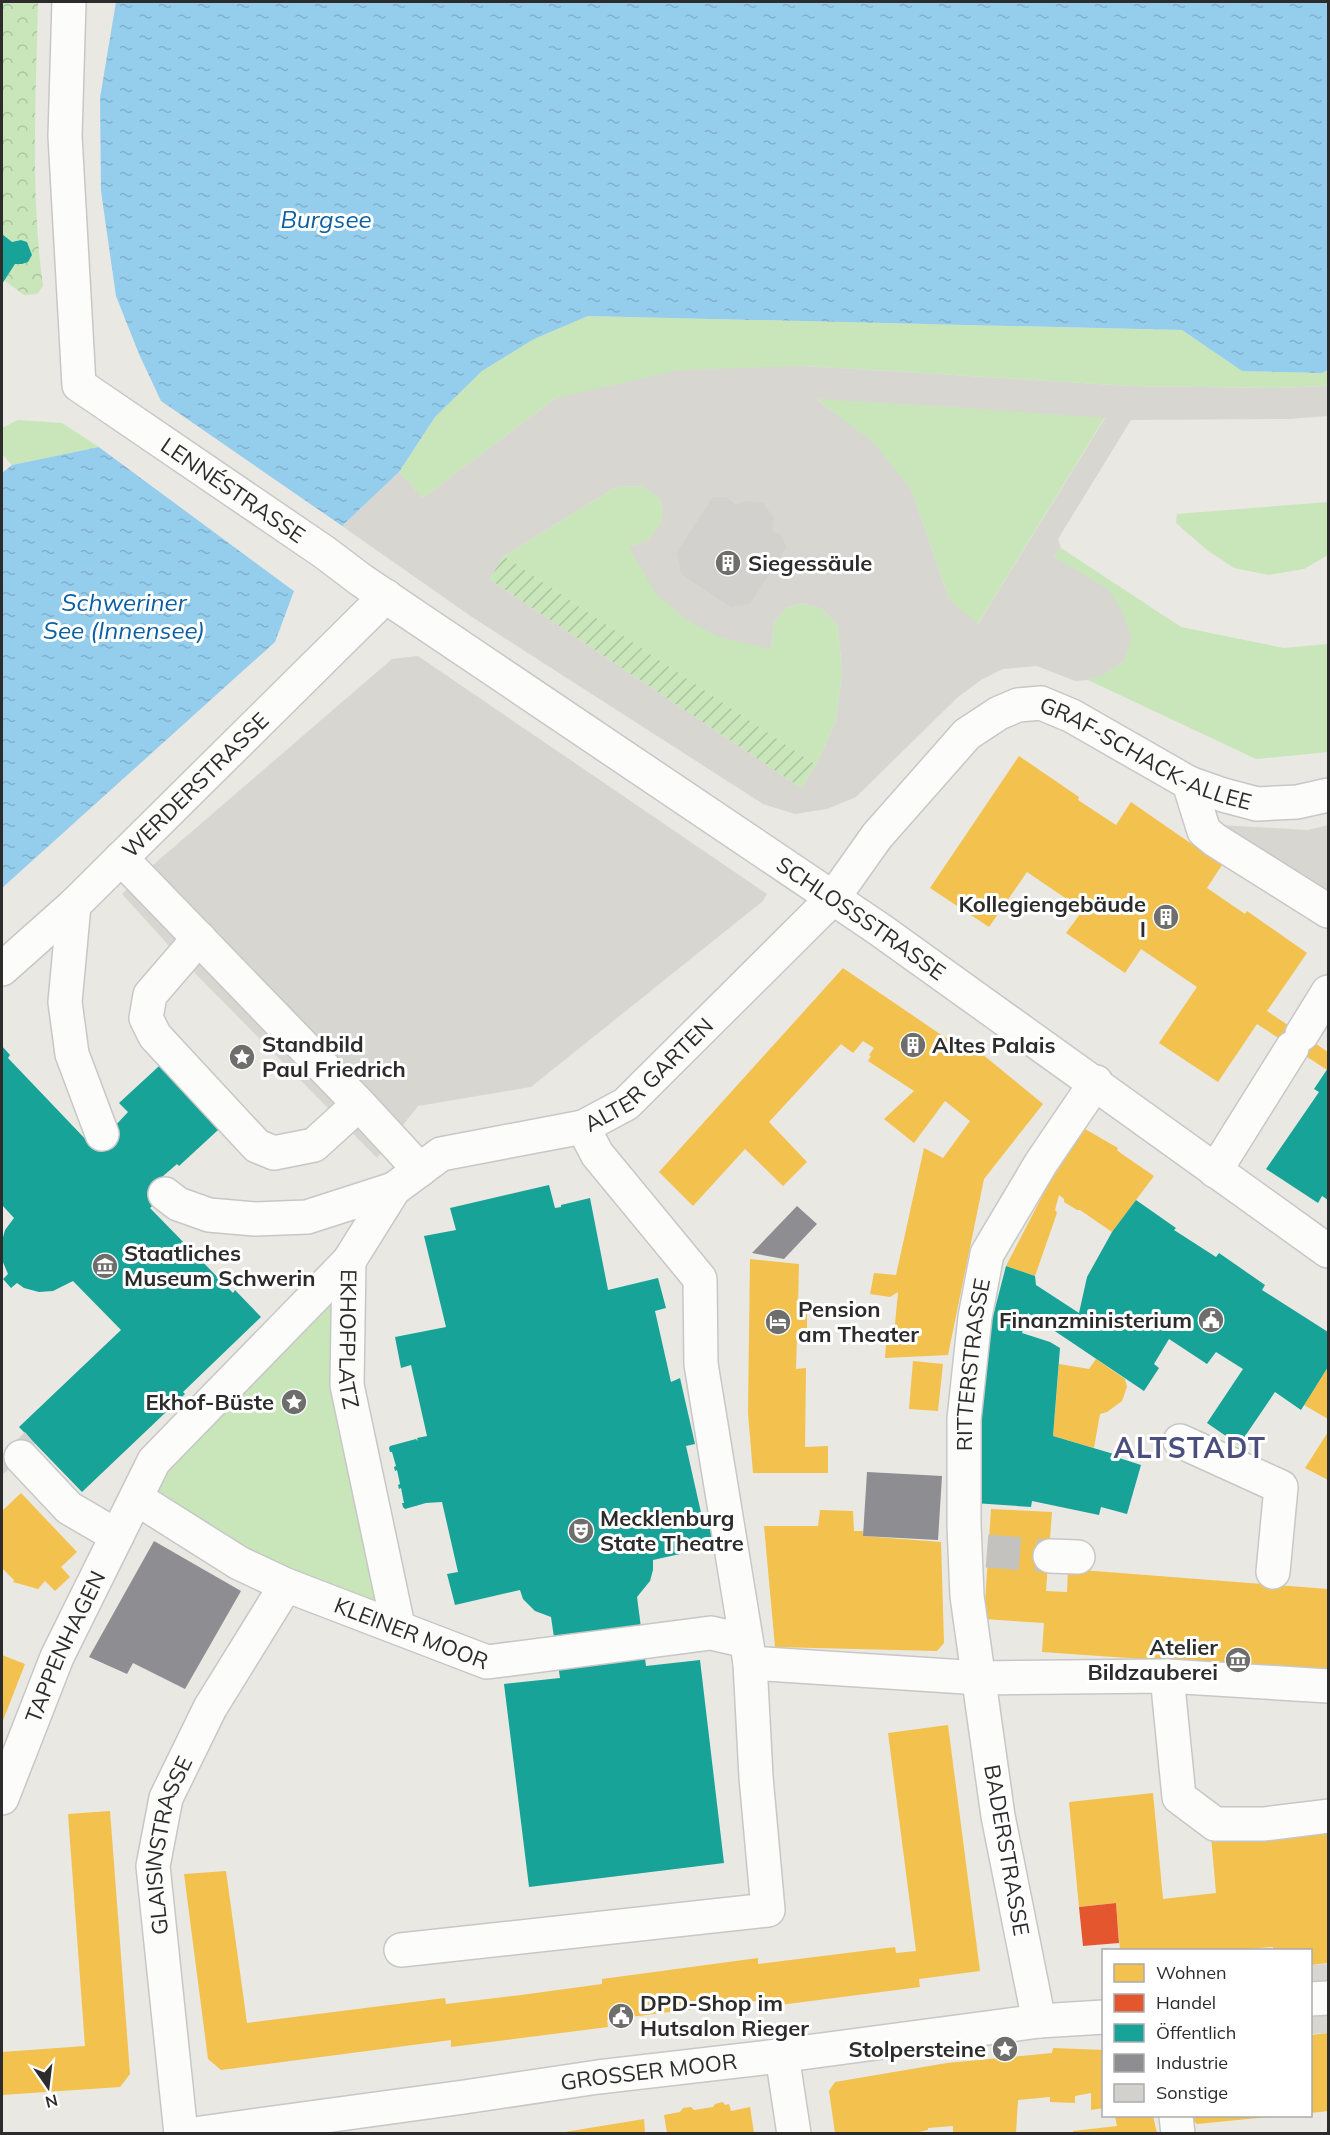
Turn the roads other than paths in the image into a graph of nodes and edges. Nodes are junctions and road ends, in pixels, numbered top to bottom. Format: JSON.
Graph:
{"nodes":[{"id":1,"x":69,"y":2,"type":"edge"},
{"id":2,"x":386,"y":596,"type":"junction"},
{"id":3,"x":1189,"y":783,"type":"junction"},
{"id":4,"x":1329,"y":795,"type":"edge"},
{"id":5,"x":121,"y":858,"type":"junction"},
{"id":6,"x":833,"y":898,"type":"junction"},
{"id":7,"x":74,"y":905,"type":"junction"},
{"id":8,"x":1329,"y":911,"type":"edge"},
{"id":9,"x":199,"y":938,"type":"junction"},
{"id":10,"x":2,"y":969,"type":"edge"},
{"id":11,"x":1329,"y":992,"type":"edge"},
{"id":12,"x":1096,"y":1083,"type":"junction"},
{"id":13,"x":359,"y":1104,"type":"junction"},
{"id":14,"x":584,"y":1127,"type":"junction"},
{"id":15,"x":102,"y":1134,"type":"dead end"},
{"id":16,"x":420,"y":1170,"type":"junction"},
{"id":17,"x":1215,"y":1171,"type":"junction"},
{"id":18,"x":394,"y":1190,"type":"junction"},
{"id":19,"x":165,"y":1194,"type":"dead end"},
{"id":20,"x":1329,"y":1251,"type":"edge"},
{"id":21,"x":349,"y":1261,"type":"junction"},
{"id":22,"x":1180,"y":1441,"type":"dead end"},
{"id":23,"x":11,"y":1446,"type":"edge"},
{"id":24,"x":136,"y":1498,"type":"junction"},
{"id":25,"x":117,"y":1536,"type":"junction"},
{"id":26,"x":1273,"y":1572,"type":"dead end"},
{"id":27,"x":286,"y":1585,"type":"junction"},
{"id":28,"x":398,"y":1626,"type":"junction"},
{"id":29,"x":748,"y":1652,"type":"junction"},
{"id":30,"x":1167,"y":1676,"type":"junction"},
{"id":31,"x":980,"y":1678,"type":"junction"},
{"id":32,"x":1329,"y":1686,"type":"edge"},
{"id":33,"x":2,"y":1798,"type":"edge"},
{"id":34,"x":1329,"y":1816,"type":"edge"},
{"id":35,"x":401,"y":1950,"type":"dead end"},
{"id":36,"x":1329,"y":1998,"type":"edge"},
{"id":37,"x":1312,"y":1999,"type":"edge"},
{"id":38,"x":1102,"y":2016,"type":"edge"},
{"id":39,"x":1039,"y":2021,"type":"junction"},
{"id":40,"x":782,"y":2055,"type":"junction"},
{"id":41,"x":1176,"y":2117,"type":"edge"},
{"id":42,"x":181,"y":2133,"type":"edge"},
{"id":43,"x":194,"y":2133,"type":"edge"},
{"id":44,"x":794,"y":2133,"type":"edge"},
{"id":45,"x":1178,"y":2133,"type":"edge"}],
"edges":[{"from":1,"to":2,"type":"street","name":"LENNÉSTRASSE"},
{"from":2,"to":5,"type":"street","name":"WERDERSTRASSE"},
{"from":2,"to":6,"type":"street","name":"SCHLOSSSTRASSE"},
{"from":3,"to":4,"type":"street","name":"GRAF-SCHACK-ALLEE"},
{"from":3,"to":6,"type":"street","name":"GRAF-SCHACK-ALLEE"},
{"from":3,"to":8,"type":"street"},
{"from":5,"to":7,"type":"street","name":"WERDERSTRASSE"},
{"from":5,"to":9,"type":"street"},
{"from":6,"to":12,"type":"street","name":"SCHLOSSSTRASSE"},
{"from":6,"to":14,"type":"street","name":"ALTER GARTEN"},
{"from":7,"to":10,"type":"street","name":"WERDERSTRASSE"},
{"from":7,"to":15,"type":"street"},
{"from":9,"to":13,"type":"street"},
{"from":9,"to":13,"type":"street"},
{"from":11,"to":17,"type":"street"},
{"from":12,"to":17,"type":"street","name":"SCHLOSSSTRASSE"},
{"from":12,"to":31,"type":"street","name":"RITTERSTRASSE"},
{"from":13,"to":16,"type":"street"},
{"from":14,"to":16,"type":"street","name":"ALTER GARTEN"},
{"from":14,"to":29,"type":"street"},
{"from":16,"to":18,"type":"street","name":"ALTER GARTEN"},
{"from":17,"to":20,"type":"street","name":"SCHLOSSSTRASSE"},
{"from":18,"to":19,"type":"street"},
{"from":18,"to":21,"type":"street","name":"ALTER GARTEN"},
{"from":21,"to":24,"type":"street","name":"EKHOFPLATZ"},
{"from":21,"to":28,"type":"street","name":"EKHOFPLATZ"},
{"from":22,"to":26,"type":"street"},
{"from":23,"to":25,"type":"street"},
{"from":24,"to":25,"type":"street","name":"TAPPENHAGEN"},
{"from":24,"to":27,"type":"street","name":"KLEINER MOOR"},
{"from":25,"to":33,"type":"street","name":"TAPPENHAGEN"},
{"from":27,"to":28,"type":"street","name":"KLEINER MOOR"},
{"from":27,"to":42,"type":"street","name":"GLAISINSTRASSE"},
{"from":28,"to":29,"type":"street","name":"KLEINER MOOR"},
{"from":29,"to":31,"type":"street","name":"KLEINER MOOR"},
{"from":29,"to":35,"type":"street"},
{"from":30,"to":31,"type":"street","name":"KLEINER MOOR"},
{"from":30,"to":32,"type":"street","name":"KLEINER MOOR"},
{"from":30,"to":34,"type":"street"},
{"from":31,"to":39,"type":"street","name":"BADERSTRASSE"},
{"from":36,"to":37,"type":"street"},
{"from":38,"to":39,"type":"street","name":"GROSSER MOOR"},
{"from":39,"to":40,"type":"street","name":"GROSSER MOOR"},
{"from":40,"to":43,"type":"street","name":"GROSSER MOOR"},
{"from":40,"to":44,"type":"street"},
{"from":41,"to":45,"type":"street"}]}
